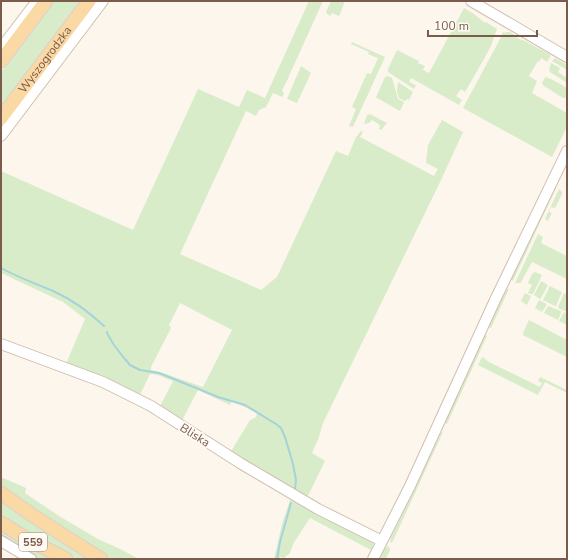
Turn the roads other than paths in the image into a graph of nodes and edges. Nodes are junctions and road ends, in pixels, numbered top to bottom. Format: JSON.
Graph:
{"nodes":[{"id":1,"x":37,"y":1,"type":"edge"},
{"id":2,"x":46,"y":1,"type":"edge"},
{"id":3,"x":90,"y":1,"type":"edge"},
{"id":4,"x":103,"y":1,"type":"edge"},
{"id":5,"x":471,"y":1,"type":"edge"},
{"id":6,"x":1,"y":48,"type":"edge"},
{"id":7,"x":567,"y":57,"type":"edge"},
{"id":8,"x":1,"y":61,"type":"edge"},
{"id":9,"x":1,"y":118,"type":"edge"},
{"id":10,"x":1,"y":136,"type":"edge"},
{"id":11,"x":567,"y":151,"type":"edge"},
{"id":12,"x":1,"y":344,"type":"edge"},
{"id":13,"x":1,"y":493,"type":"edge"},
{"id":14,"x":1,"y":523,"type":"edge"},
{"id":15,"x":1,"y":541,"type":"edge"},
{"id":16,"x":382,"y":541,"type":"junction"},
{"id":17,"x":31,"y":559,"type":"edge"},
{"id":18,"x":66,"y":559,"type":"edge"},
{"id":19,"x":101,"y":559,"type":"edge"},
{"id":20,"x":372,"y":559,"type":"edge"}],
"edges":[{"from":1,"to":6,"type":"street"},
{"from":2,"to":8,"type":"main road"},
{"from":3,"to":9,"type":"main road","name":"Wyszogrodzka"},
{"from":4,"to":10,"type":"street"},
{"from":5,"to":7,"type":"street"},
{"from":11,"to":16,"type":"street"},
{"from":12,"to":16,"type":"street","name":"Bliska"},
{"from":13,"to":19,"type":"main road","number":"559"},
{"from":14,"to":18,"type":"main road","number":"559"},
{"from":15,"to":17,"type":"street"},
{"from":16,"to":20,"type":"street"}]}
